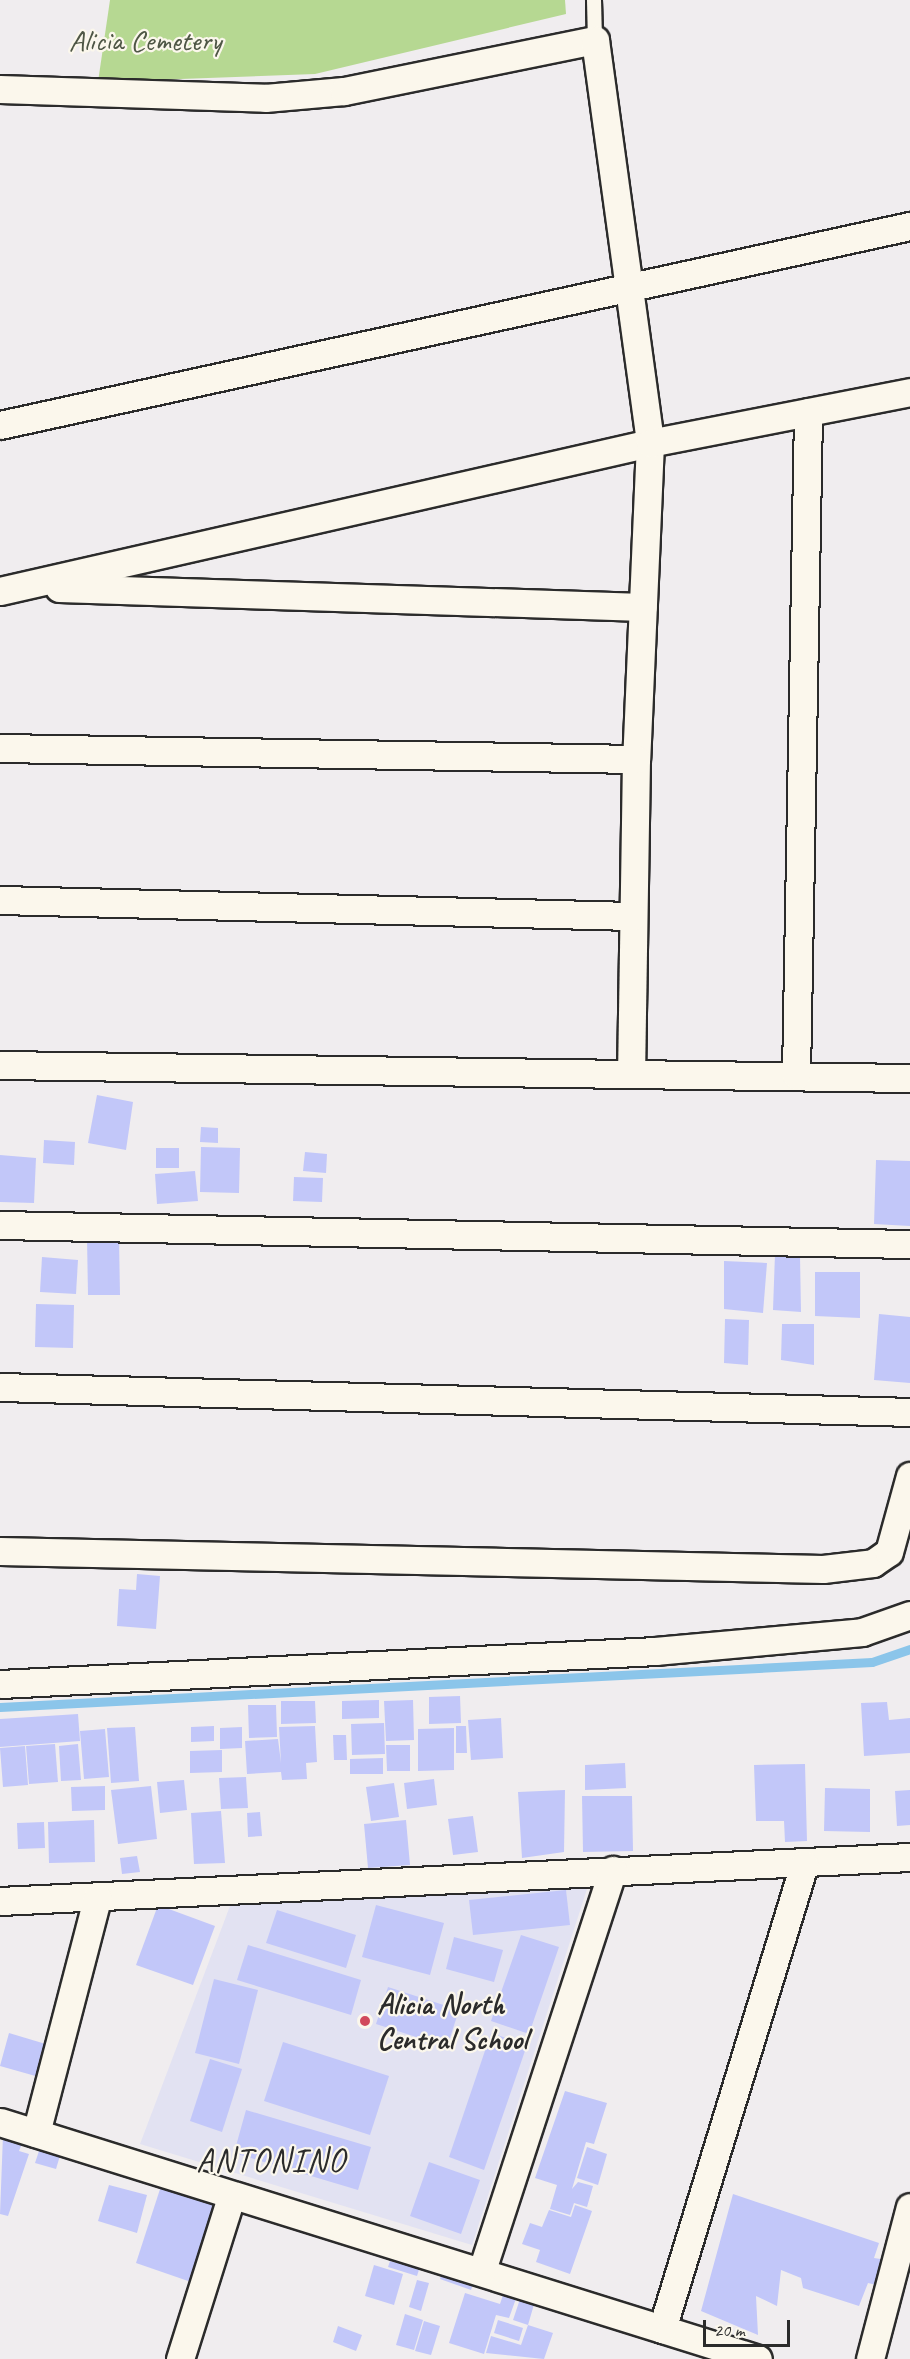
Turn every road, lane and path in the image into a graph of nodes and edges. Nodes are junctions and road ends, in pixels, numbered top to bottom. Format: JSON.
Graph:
{"nodes":[{"id":1,"x":594,"y":0,"type":"edge"},
{"id":2,"x":595,"y":40,"type":"junction"},
{"id":3,"x":0,"y":89,"type":"edge"},
{"id":4,"x":910,"y":226,"type":"edge"},
{"id":5,"x":625,"y":291,"type":"junction"},
{"id":6,"x":910,"y":392,"type":"edge"},
{"id":7,"x":808,"y":412,"type":"junction"},
{"id":8,"x":0,"y":425,"type":"edge"},
{"id":9,"x":650,"y":443,"type":"junction"},
{"id":10,"x":11,"y":589,"type":"edge"},
{"id":11,"x":643,"y":607,"type":"junction"},
{"id":12,"x":0,"y":748,"type":"edge"},
{"id":13,"x":636,"y":759,"type":"junction"},
{"id":14,"x":0,"y":900,"type":"edge"},
{"id":15,"x":632,"y":916,"type":"junction"},
{"id":16,"x":0,"y":1065,"type":"edge"},
{"id":17,"x":631,"y":1073,"type":"junction"},
{"id":18,"x":796,"y":1076,"type":"junction"},
{"id":19,"x":910,"y":1078,"type":"edge"},
{"id":20,"x":0,"y":1226,"type":"edge"},
{"id":21,"x":910,"y":1244,"type":"edge"},
{"id":22,"x":0,"y":1387,"type":"edge"},
{"id":23,"x":910,"y":1412,"type":"edge"},
{"id":24,"x":910,"y":1476,"type":"edge"},
{"id":25,"x":0,"y":1551,"type":"edge"},
{"id":26,"x":910,"y":1615,"type":"edge"},
{"id":27,"x":0,"y":1684,"type":"edge"},
{"id":28,"x":910,"y":1857,"type":"edge"},
{"id":29,"x":804,"y":1864,"type":"junction"},
{"id":30,"x":613,"y":1870,"type":"junction"},
{"id":31,"x":97,"y":1898,"type":"junction"},
{"id":32,"x":0,"y":1901,"type":"edge"},
{"id":33,"x":0,"y":2122,"type":"edge"},
{"id":34,"x":36,"y":2133,"type":"junction"},
{"id":35,"x":231,"y":2197,"type":"junction"},
{"id":36,"x":910,"y":2206,"type":"edge"},
{"id":37,"x":482,"y":2270,"type":"junction"},
{"id":38,"x":662,"y":2329,"type":"junction"},
{"id":39,"x":180,"y":2359,"type":"edge"},
{"id":40,"x":758,"y":2359,"type":"edge"},
{"id":41,"x":870,"y":2359,"type":"edge"}],
"edges":[{"from":1,"to":2,"type":"lane"},
{"from":2,"to":3,"type":"street"},
{"from":2,"to":5,"type":"street"},
{"from":4,"to":5,"type":"street"},
{"from":5,"to":8,"type":"street"},
{"from":5,"to":9,"type":"street"},
{"from":6,"to":7,"type":"street"},
{"from":7,"to":9,"type":"street"},
{"from":7,"to":18,"type":"street"},
{"from":9,"to":10,"type":"street"},
{"from":9,"to":11,"type":"street"},
{"from":10,"to":11,"type":"street"},
{"from":11,"to":13,"type":"street"},
{"from":12,"to":13,"type":"street"},
{"from":13,"to":15,"type":"street"},
{"from":14,"to":15,"type":"street"},
{"from":15,"to":17,"type":"street"},
{"from":16,"to":17,"type":"street"},
{"from":17,"to":18,"type":"street"},
{"from":18,"to":19,"type":"street"},
{"from":20,"to":21,"type":"street"},
{"from":22,"to":23,"type":"street"},
{"from":24,"to":25,"type":"street"},
{"from":26,"to":27,"type":"street"},
{"from":28,"to":29,"type":"street"},
{"from":29,"to":30,"type":"street"},
{"from":29,"to":38,"type":"street"},
{"from":30,"to":31,"type":"street"},
{"from":30,"to":37,"type":"street"},
{"from":31,"to":32,"type":"street"},
{"from":31,"to":34,"type":"street"},
{"from":33,"to":34,"type":"street"},
{"from":34,"to":35,"type":"street"},
{"from":35,"to":37,"type":"street"},
{"from":35,"to":39,"type":"street"},
{"from":36,"to":41,"type":"street"},
{"from":37,"to":38,"type":"street"},
{"from":38,"to":40,"type":"street"}]}
